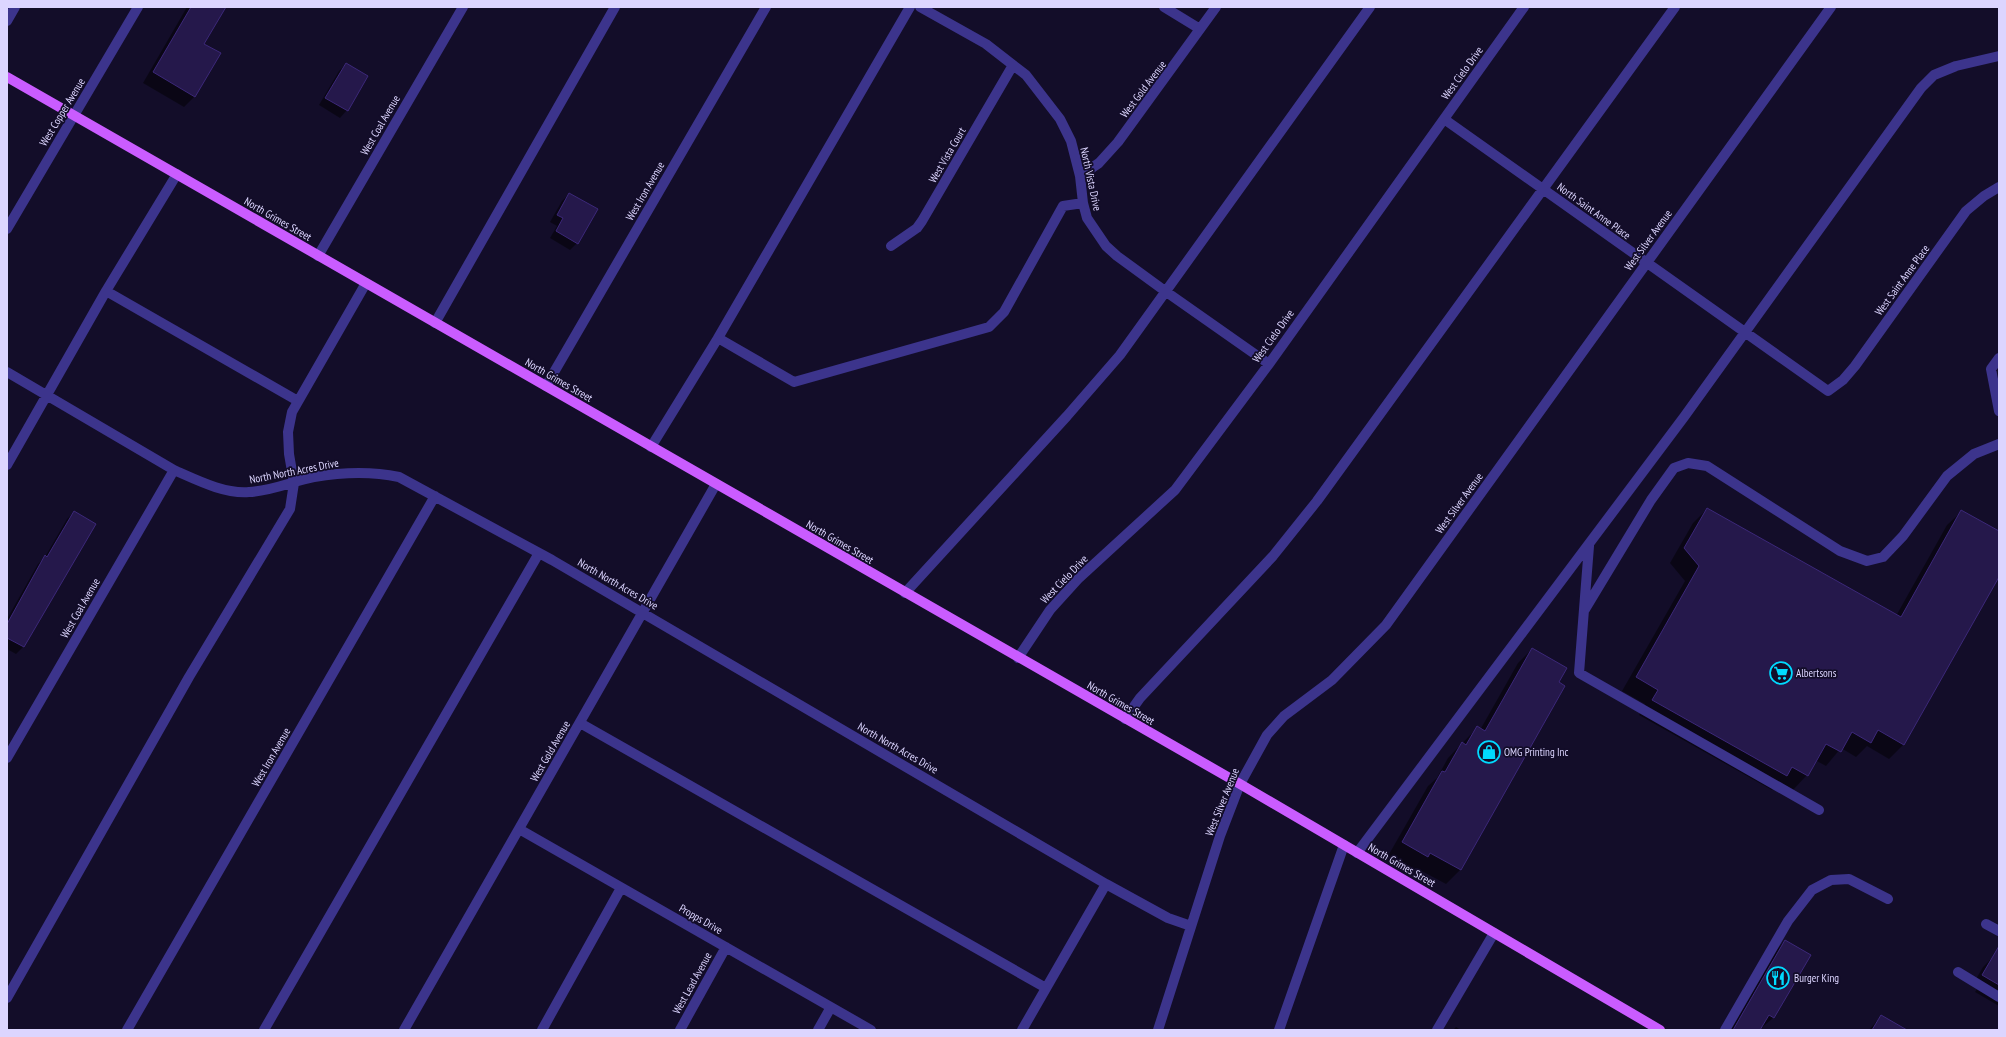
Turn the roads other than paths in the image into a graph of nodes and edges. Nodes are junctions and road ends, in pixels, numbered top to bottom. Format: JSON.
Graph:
{"nodes":[{"id":1,"x":15,"y":7,"type":"edge"},
{"id":2,"x":138,"y":7,"type":"edge"},
{"id":3,"x":463,"y":7,"type":"edge"},
{"id":4,"x":615,"y":7,"type":"edge"},
{"id":5,"x":766,"y":7,"type":"edge"},
{"id":6,"x":910,"y":7,"type":"edge"},
{"id":7,"x":920,"y":7,"type":"edge"},
{"id":8,"x":1164,"y":7,"type":"edge"},
{"id":9,"x":1216,"y":7,"type":"edge"},
{"id":10,"x":1370,"y":7,"type":"edge"},
{"id":11,"x":1524,"y":7,"type":"edge"},
{"id":12,"x":1674,"y":7,"type":"edge"},
{"id":13,"x":1831,"y":7,"type":"edge"},
{"id":14,"x":7,"y":21,"type":"edge"},
{"id":15,"x":1200,"y":29,"type":"junction"},
{"id":16,"x":1999,"y":56,"type":"edge"},
{"id":17,"x":1013,"y":66,"type":"junction"},
{"id":18,"x":7,"y":77,"type":"edge"},
{"id":19,"x":74,"y":115,"type":"junction"},
{"id":20,"x":1444,"y":119,"type":"junction"},
{"id":21,"x":176,"y":174,"type":"junction"},
{"id":22,"x":1080,"y":176,"type":"junction"},
{"id":23,"x":1999,"y":187,"type":"edge"},
{"id":24,"x":1544,"y":189,"type":"junction"},
{"id":25,"x":1083,"y":203,"type":"junction"},
{"id":26,"x":7,"y":229,"type":"edge"},
{"id":27,"x":891,"y":246,"type":"dead end"},
{"id":28,"x":318,"y":256,"type":"junction"},
{"id":29,"x":1646,"y":264,"type":"junction"},
{"id":30,"x":366,"y":283,"type":"junction"},
{"id":31,"x":106,"y":291,"type":"junction"},
{"id":32,"x":1165,"y":291,"type":"junction"},
{"id":33,"x":435,"y":323,"type":"junction"},
{"id":34,"x":1745,"y":332,"type":"junction"},
{"id":35,"x":718,"y":338,"type":"junction"},
{"id":36,"x":1999,"y":358,"type":"edge"},
{"id":37,"x":1269,"y":364,"type":"junction"},
{"id":38,"x":7,"y":372,"type":"edge"},
{"id":39,"x":546,"y":386,"type":"junction"},
{"id":40,"x":1828,"y":391,"type":"joint"},
{"id":41,"x":48,"y":395,"type":"junction"},
{"id":42,"x":298,"y":401,"type":"junction"},
{"id":43,"x":1999,"y":411,"type":"edge"},
{"id":44,"x":1999,"y":444,"type":"edge"},
{"id":45,"x":651,"y":447,"type":"junction"},
{"id":46,"x":7,"y":465,"type":"edge"},
{"id":47,"x":174,"y":470,"type":"junction"},
{"id":48,"x":294,"y":483,"type":"junction"},
{"id":49,"x":716,"y":484,"type":"junction"},
{"id":50,"x":435,"y":496,"type":"junction"},
{"id":51,"x":1590,"y":545,"type":"junction"},
{"id":52,"x":539,"y":553,"type":"junction"},
{"id":53,"x":905,"y":593,"type":"junction"},
{"id":54,"x":1584,"y":611,"type":"junction"},
{"id":55,"x":643,"y":613,"type":"junction"},
{"id":56,"x":1018,"y":658,"type":"junction"},
{"id":57,"x":1125,"y":719,"type":"junction"},
{"id":58,"x":580,"y":723,"type":"junction"},
{"id":59,"x":7,"y":758,"type":"edge"},
{"id":60,"x":1240,"y":784,"type":"junction"},
{"id":61,"x":1819,"y":810,"type":"dead end"},
{"id":62,"x":519,"y":829,"type":"junction"},
{"id":63,"x":1344,"y":845,"type":"junction"},
{"id":64,"x":1357,"y":853,"type":"junction"},
{"id":65,"x":1106,"y":884,"type":"junction"},
{"id":66,"x":621,"y":888,"type":"junction"},
{"id":67,"x":1888,"y":899,"type":"dead end"},
{"id":68,"x":1986,"y":924,"type":"dead end"},
{"id":69,"x":1191,"y":926,"type":"junction"},
{"id":70,"x":1999,"y":931,"type":"edge"},
{"id":71,"x":1494,"y":933,"type":"junction"},
{"id":72,"x":726,"y":947,"type":"junction"},
{"id":73,"x":1958,"y":972,"type":"dead end"},
{"id":74,"x":1046,"y":988,"type":"junction"},
{"id":75,"x":1999,"y":997,"type":"edge"},
{"id":76,"x":7,"y":998,"type":"edge"},
{"id":77,"x":831,"y":1007,"type":"junction"},
{"id":78,"x":127,"y":1030,"type":"edge"},
{"id":79,"x":264,"y":1030,"type":"edge"},
{"id":80,"x":404,"y":1030,"type":"edge"},
{"id":81,"x":542,"y":1030,"type":"edge"},
{"id":82,"x":680,"y":1030,"type":"edge"},
{"id":83,"x":818,"y":1030,"type":"edge"},
{"id":84,"x":871,"y":1030,"type":"edge"},
{"id":85,"x":1022,"y":1030,"type":"edge"},
{"id":86,"x":1158,"y":1030,"type":"edge"},
{"id":87,"x":1279,"y":1030,"type":"edge"},
{"id":88,"x":1437,"y":1030,"type":"edge"},
{"id":89,"x":1660,"y":1030,"type":"edge"},
{"id":90,"x":1725,"y":1030,"type":"edge"}],
"edges":[{"from":1,"to":14,"type":"street"},
{"from":2,"to":19,"type":"street","name":"West Copper Avenue"},
{"from":3,"to":28,"type":"street","name":"West Coal Avenue"},
{"from":4,"to":33,"type":"street"},
{"from":5,"to":39,"type":"street","name":"West Iron Avenue"},
{"from":6,"to":35,"type":"street"},
{"from":7,"to":17,"type":"street","name":"North Vista Drive"},
{"from":8,"to":15,"type":"street"},
{"from":9,"to":15,"type":"street","name":"West Gold Avenue"},
{"from":10,"to":32,"type":"street"},
{"from":11,"to":20,"type":"street","name":"West Cielo Drive"},
{"from":12,"to":24,"type":"street"},
{"from":13,"to":29,"type":"street","name":"West Silver Avenue"},
{"from":15,"to":22,"type":"street","name":"West Gold Avenue"},
{"from":16,"to":34,"type":"street"},
{"from":17,"to":22,"type":"street","name":"North Vista Drive"},
{"from":17,"to":27,"type":"street","name":"West Vista Court"},
{"from":18,"to":19,"type":"main road","name":"North Grimes Street"},
{"from":19,"to":21,"type":"main road","name":"North Grimes Street"},
{"from":19,"to":26,"type":"street","name":"West Copper Avenue"},
{"from":20,"to":24,"type":"street","name":"North Saint Anne Place"},
{"from":20,"to":37,"type":"street","name":"West Cielo Drive"},
{"from":21,"to":28,"type":"main road","name":"North Grimes Street"},
{"from":21,"to":31,"type":"street"},
{"from":22,"to":25,"type":"street","name":"North Vista Drive"},
{"from":23,"to":40,"type":"street","name":"West Saint Anne Place"},
{"from":24,"to":29,"type":"street","name":"North Saint Anne Place"},
{"from":24,"to":57,"type":"street"},
{"from":25,"to":32,"type":"street","name":"North Vista Drive"},
{"from":25,"to":35,"type":"street"},
{"from":28,"to":30,"type":"main road","name":"North Grimes Street"},
{"from":29,"to":34,"type":"street","name":"North Saint Anne Place"},
{"from":29,"to":60,"type":"street","name":"West Silver Avenue"},
{"from":30,"to":33,"type":"main road","name":"North Grimes Street"},
{"from":30,"to":42,"type":"street"},
{"from":31,"to":41,"type":"street"},
{"from":31,"to":42,"type":"street"},
{"from":32,"to":37,"type":"street","name":"North Vista Drive"},
{"from":32,"to":53,"type":"street"},
{"from":33,"to":39,"type":"main road","name":"North Grimes Street"},
{"from":34,"to":40,"type":"street","name":"North Saint Anne Place"},
{"from":34,"to":51,"type":"street"},
{"from":35,"to":45,"type":"street"},
{"from":36,"to":43,"type":"street"},
{"from":37,"to":56,"type":"street","name":"West Cielo Drive"},
{"from":38,"to":41,"type":"street","name":"North North Acres Drive"},
{"from":39,"to":45,"type":"main road","name":"North Grimes Street"},
{"from":41,"to":46,"type":"street"},
{"from":41,"to":47,"type":"street","name":"North North Acres Drive"},
{"from":42,"to":48,"type":"street"},
{"from":44,"to":54,"type":"street"},
{"from":45,"to":49,"type":"main road","name":"North Grimes Street"},
{"from":47,"to":48,"type":"street","name":"North North Acres Drive"},
{"from":47,"to":59,"type":"street","name":"West Coal Avenue"},
{"from":48,"to":50,"type":"street","name":"North North Acres Drive"},
{"from":48,"to":76,"type":"street"},
{"from":49,"to":53,"type":"main road","name":"North Grimes Street"},
{"from":49,"to":55,"type":"street","name":"West Gold Avenue"},
{"from":50,"to":52,"type":"street","name":"North North Acres Drive"},
{"from":50,"to":78,"type":"street","name":"West Iron Avenue"},
{"from":51,"to":54,"type":"street"},
{"from":51,"to":64,"type":"street"},
{"from":52,"to":55,"type":"street","name":"North North Acres Drive"},
{"from":52,"to":79,"type":"street"},
{"from":53,"to":56,"type":"main road","name":"North Grimes Street"},
{"from":54,"to":61,"type":"street"},
{"from":55,"to":58,"type":"street","name":"West Gold Avenue"},
{"from":55,"to":65,"type":"street","name":"North North Acres Drive"},
{"from":56,"to":57,"type":"main road","name":"North Grimes Street"},
{"from":57,"to":60,"type":"main road","name":"North Grimes Street"},
{"from":58,"to":62,"type":"street","name":"West Gold Avenue"},
{"from":58,"to":74,"type":"street"},
{"from":60,"to":63,"type":"main road","name":"North Grimes Street"},
{"from":60,"to":69,"type":"street","name":"West Silver Avenue"},
{"from":62,"to":66,"type":"street","name":"Propps Drive"},
{"from":62,"to":80,"type":"street","name":"West Gold Avenue"},
{"from":63,"to":64,"type":"main road","name":"North Grimes Street"},
{"from":63,"to":87,"type":"street"},
{"from":64,"to":71,"type":"main road","name":"North Grimes Street"},
{"from":65,"to":69,"type":"street","name":"North North Acres Drive"},
{"from":65,"to":74,"type":"street"},
{"from":66,"to":72,"type":"street","name":"Propps Drive"},
{"from":66,"to":81,"type":"street"},
{"from":67,"to":90,"type":"street"},
{"from":68,"to":70,"type":"street"},
{"from":69,"to":86,"type":"street","name":"West Silver Avenue"},
{"from":71,"to":88,"type":"street"},
{"from":71,"to":89,"type":"main road","name":"North Grimes Street"},
{"from":72,"to":77,"type":"street","name":"Propps Drive"},
{"from":72,"to":82,"type":"street","name":"West Lead Avenue"},
{"from":73,"to":75,"type":"street"},
{"from":74,"to":85,"type":"street"},
{"from":77,"to":83,"type":"street"},
{"from":77,"to":84,"type":"street","name":"Propps Drive"}]}
